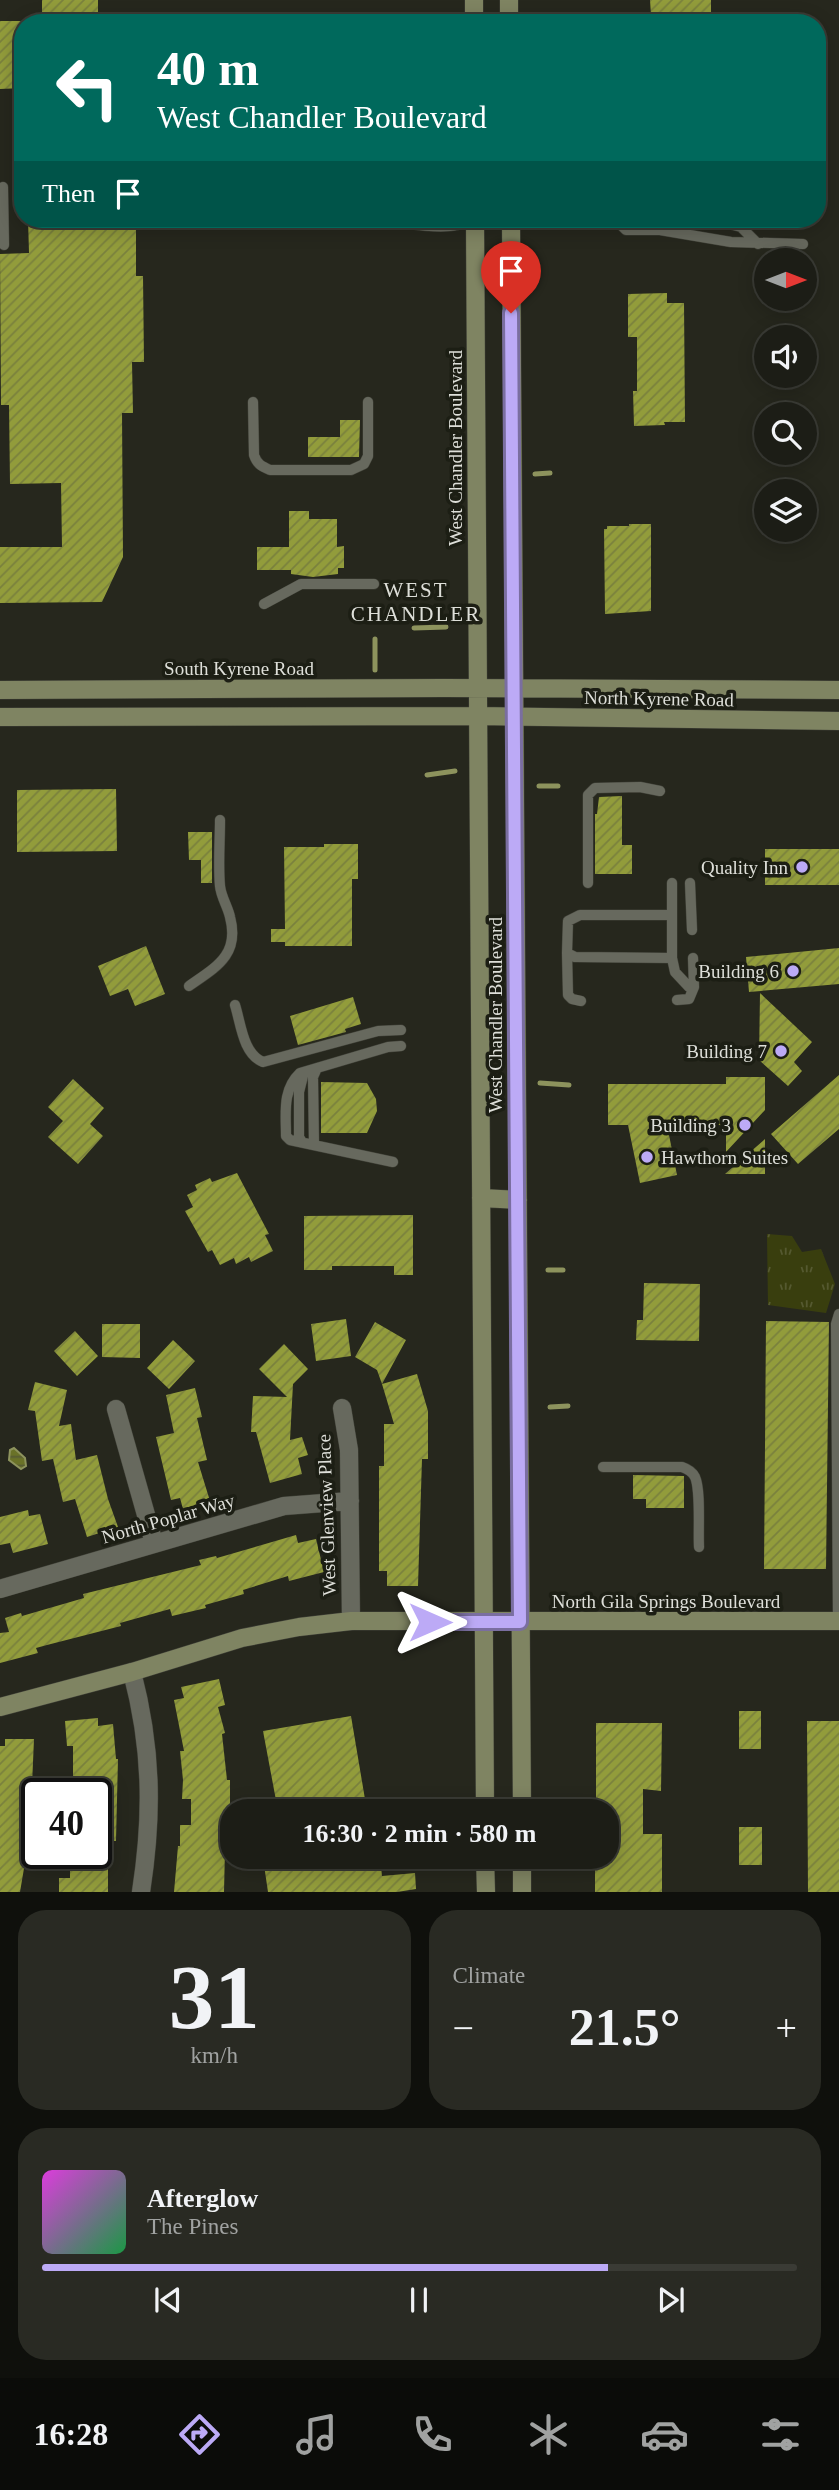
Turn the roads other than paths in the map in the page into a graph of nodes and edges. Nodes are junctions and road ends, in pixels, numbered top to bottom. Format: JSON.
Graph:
{"nodes":[{"id":1,"x":3,"y":187,"type":"dead end"},
{"id":2,"x":476,"y":228,"type":"edge"},
{"id":3,"x":511,"y":228,"type":"edge"},
{"id":4,"x":625,"y":228,"type":"edge"},
{"id":5,"x":742,"y":228,"type":"edge"},
{"id":6,"x":4,"y":244,"type":"dead end"},
{"id":7,"x":758,"y":244,"type":"junction"},
{"id":8,"x":803,"y":244,"type":"dead end"},
{"id":9,"x":253,"y":402,"type":"dead end"},
{"id":10,"x":368,"y":402,"type":"dead end"},
{"id":11,"x":374,"y":584,"type":"dead end"},
{"id":12,"x":264,"y":604,"type":"dead end"},
{"id":13,"x":478,"y":688,"type":"junction"},
{"id":14,"x":513,"y":688,"type":"junction"},
{"id":15,"x":0,"y":690,"type":"edge"},
{"id":16,"x":157,"y":690,"type":"junction"},
{"id":17,"x":839,"y":690,"type":"edge"},
{"id":18,"x":478,"y":716,"type":"junction"},
{"id":19,"x":211,"y":717,"type":"junction"},
{"id":20,"x":514,"y":717,"type":"junction"},
{"id":21,"x":0,"y":718,"type":"edge"},
{"id":22,"x":839,"y":721,"type":"edge"},
{"id":23,"x":660,"y":791,"type":"dead end"},
{"id":24,"x":220,"y":820,"type":"dead end"},
{"id":25,"x":588,"y":883,"type":"dead end"},
{"id":26,"x":672,"y":883,"type":"dead end"},
{"id":27,"x":691,"y":883,"type":"dead end"},
{"id":28,"x":672,"y":915,"type":"junction"},
{"id":29,"x":692,"y":930,"type":"dead end"},
{"id":30,"x":567,"y":953,"type":"junction"},
{"id":31,"x":672,"y":958,"type":"junction"},
{"id":32,"x":693,"y":958,"type":"dead end"},
{"id":33,"x":189,"y":986,"type":"dead end"},
{"id":34,"x":694,"y":987,"type":"junction"},
{"id":35,"x":677,"y":1000,"type":"dead end"},
{"id":36,"x":581,"y":1001,"type":"dead end"},
{"id":37,"x":235,"y":1005,"type":"dead end"},
{"id":38,"x":401,"y":1030,"type":"dead end"},
{"id":39,"x":401,"y":1046,"type":"dead end"},
{"id":40,"x":307,"y":1072,"type":"junction"},
{"id":41,"x":305,"y":1143,"type":"junction"},
{"id":42,"x":393,"y":1162,"type":"dead end"},
{"id":43,"x":481,"y":1198,"type":"junction"},
{"id":44,"x":518,"y":1200,"type":"junction"},
{"id":45,"x":839,"y":1314,"type":"edge"},
{"id":46,"x":341,"y":1408,"type":"dead end"},
{"id":47,"x":116,"y":1409,"type":"dead end"},
{"id":48,"x":603,"y":1467,"type":"dead end"},
{"id":49,"x":350,"y":1501,"type":"junction"},
{"id":50,"x":154,"y":1543,"type":"junction"},
{"id":51,"x":699,"y":1547,"type":"dead end"},
{"id":52,"x":0,"y":1589,"type":"edge"},
{"id":53,"x":351,"y":1621,"type":"junction"},
{"id":54,"x":838,"y":1621,"type":"edge"},
{"id":55,"x":484,"y":1622,"type":"junction"},
{"id":56,"x":520,"y":1622,"type":"junction"},
{"id":57,"x":132,"y":1672,"type":"junction"},
{"id":58,"x":0,"y":1707,"type":"edge"},
{"id":59,"x":485,"y":1799,"type":"edge"},
{"id":60,"x":522,"y":1799,"type":"edge"},
{"id":61,"x":485,"y":1869,"type":"edge"},
{"id":62,"x":522,"y":1869,"type":"edge"},
{"id":63,"x":141,"y":1892,"type":"edge"},
{"id":64,"x":486,"y":1892,"type":"edge"},
{"id":65,"x":522,"y":1892,"type":"edge"}],
"edges":[{"from":1,"to":6,"type":"lane"},
{"from":2,"to":13,"type":"main road","name":"West Chandler Boulevard"},
{"from":3,"to":14,"type":"main road","name":"West Chandler Boulevard"},
{"from":4,"to":7,"type":"lane"},
{"from":5,"to":7,"type":"lane"},
{"from":7,"to":8,"type":"lane"},
{"from":9,"to":10,"type":"lane"},
{"from":11,"to":12,"type":"lane"},
{"from":13,"to":14,"type":"main road","name":"North Kyrene Road"},
{"from":13,"to":16,"type":"main road","name":"South Kyrene Road"},
{"from":13,"to":18,"type":"main road","name":"West Chandler Boulevard"},
{"from":14,"to":17,"type":"main road","name":"North Kyrene Road"},
{"from":14,"to":20,"type":"main road","name":"West Chandler Boulevard"},
{"from":15,"to":16,"type":"main road","name":"South Kyrene Road"},
{"from":16,"to":19,"type":"main road"},
{"from":18,"to":19,"type":"main road"},
{"from":18,"to":20,"type":"main road","name":"North Kyrene Road"},
{"from":18,"to":43,"type":"main road","name":"West Chandler Boulevard"},
{"from":19,"to":21,"type":"main road"},
{"from":20,"to":22,"type":"main road","name":"North Kyrene Road"},
{"from":20,"to":44,"type":"main road","name":"West Chandler Boulevard"},
{"from":23,"to":25,"type":"lane"},
{"from":24,"to":33,"type":"lane"},
{"from":26,"to":28,"type":"lane"},
{"from":27,"to":29,"type":"lane"},
{"from":28,"to":30,"type":"lane"},
{"from":28,"to":31,"type":"lane"},
{"from":30,"to":31,"type":"lane"},
{"from":30,"to":36,"type":"lane"},
{"from":31,"to":34,"type":"lane"},
{"from":32,"to":34,"type":"lane"},
{"from":34,"to":35,"type":"lane"},
{"from":37,"to":38,"type":"lane"},
{"from":39,"to":40,"type":"lane"},
{"from":40,"to":41,"type":"lane"},
{"from":40,"to":41,"type":"lane"},
{"from":41,"to":42,"type":"lane"},
{"from":43,"to":44,"type":"main road"},
{"from":43,"to":55,"type":"main road","name":"West Chandler Boulevard"},
{"from":44,"to":56,"type":"main road","name":"West Chandler Boulevard"},
{"from":45,"to":54,"type":"lane"},
{"from":46,"to":49,"type":"street","name":"West Glenview Place"},
{"from":47,"to":50,"type":"street"},
{"from":48,"to":51,"type":"lane"},
{"from":49,"to":50,"type":"street","name":"North Poplar Way"},
{"from":49,"to":53,"type":"street","name":"West Glenview Place"},
{"from":50,"to":52,"type":"street","name":"North Poplar Way"},
{"from":53,"to":55,"type":"main road","name":"North Gila Springs Boulevard"},
{"from":53,"to":57,"type":"main road","name":"North Gila Springs Boulevard"},
{"from":54,"to":56,"type":"main road","name":"North Gila Springs Boulevard"},
{"from":55,"to":56,"type":"main road","name":"North Gila Springs Boulevard"},
{"from":55,"to":59,"type":"main road","name":"West Chandler Boulevard"},
{"from":56,"to":60,"type":"main road","name":"West Chandler Boulevard"},
{"from":57,"to":58,"type":"main road","name":"North Gila Springs Boulevard"},
{"from":57,"to":63,"type":"street"},
{"from":61,"to":64,"type":"main road"},
{"from":62,"to":65,"type":"main road"}]}
